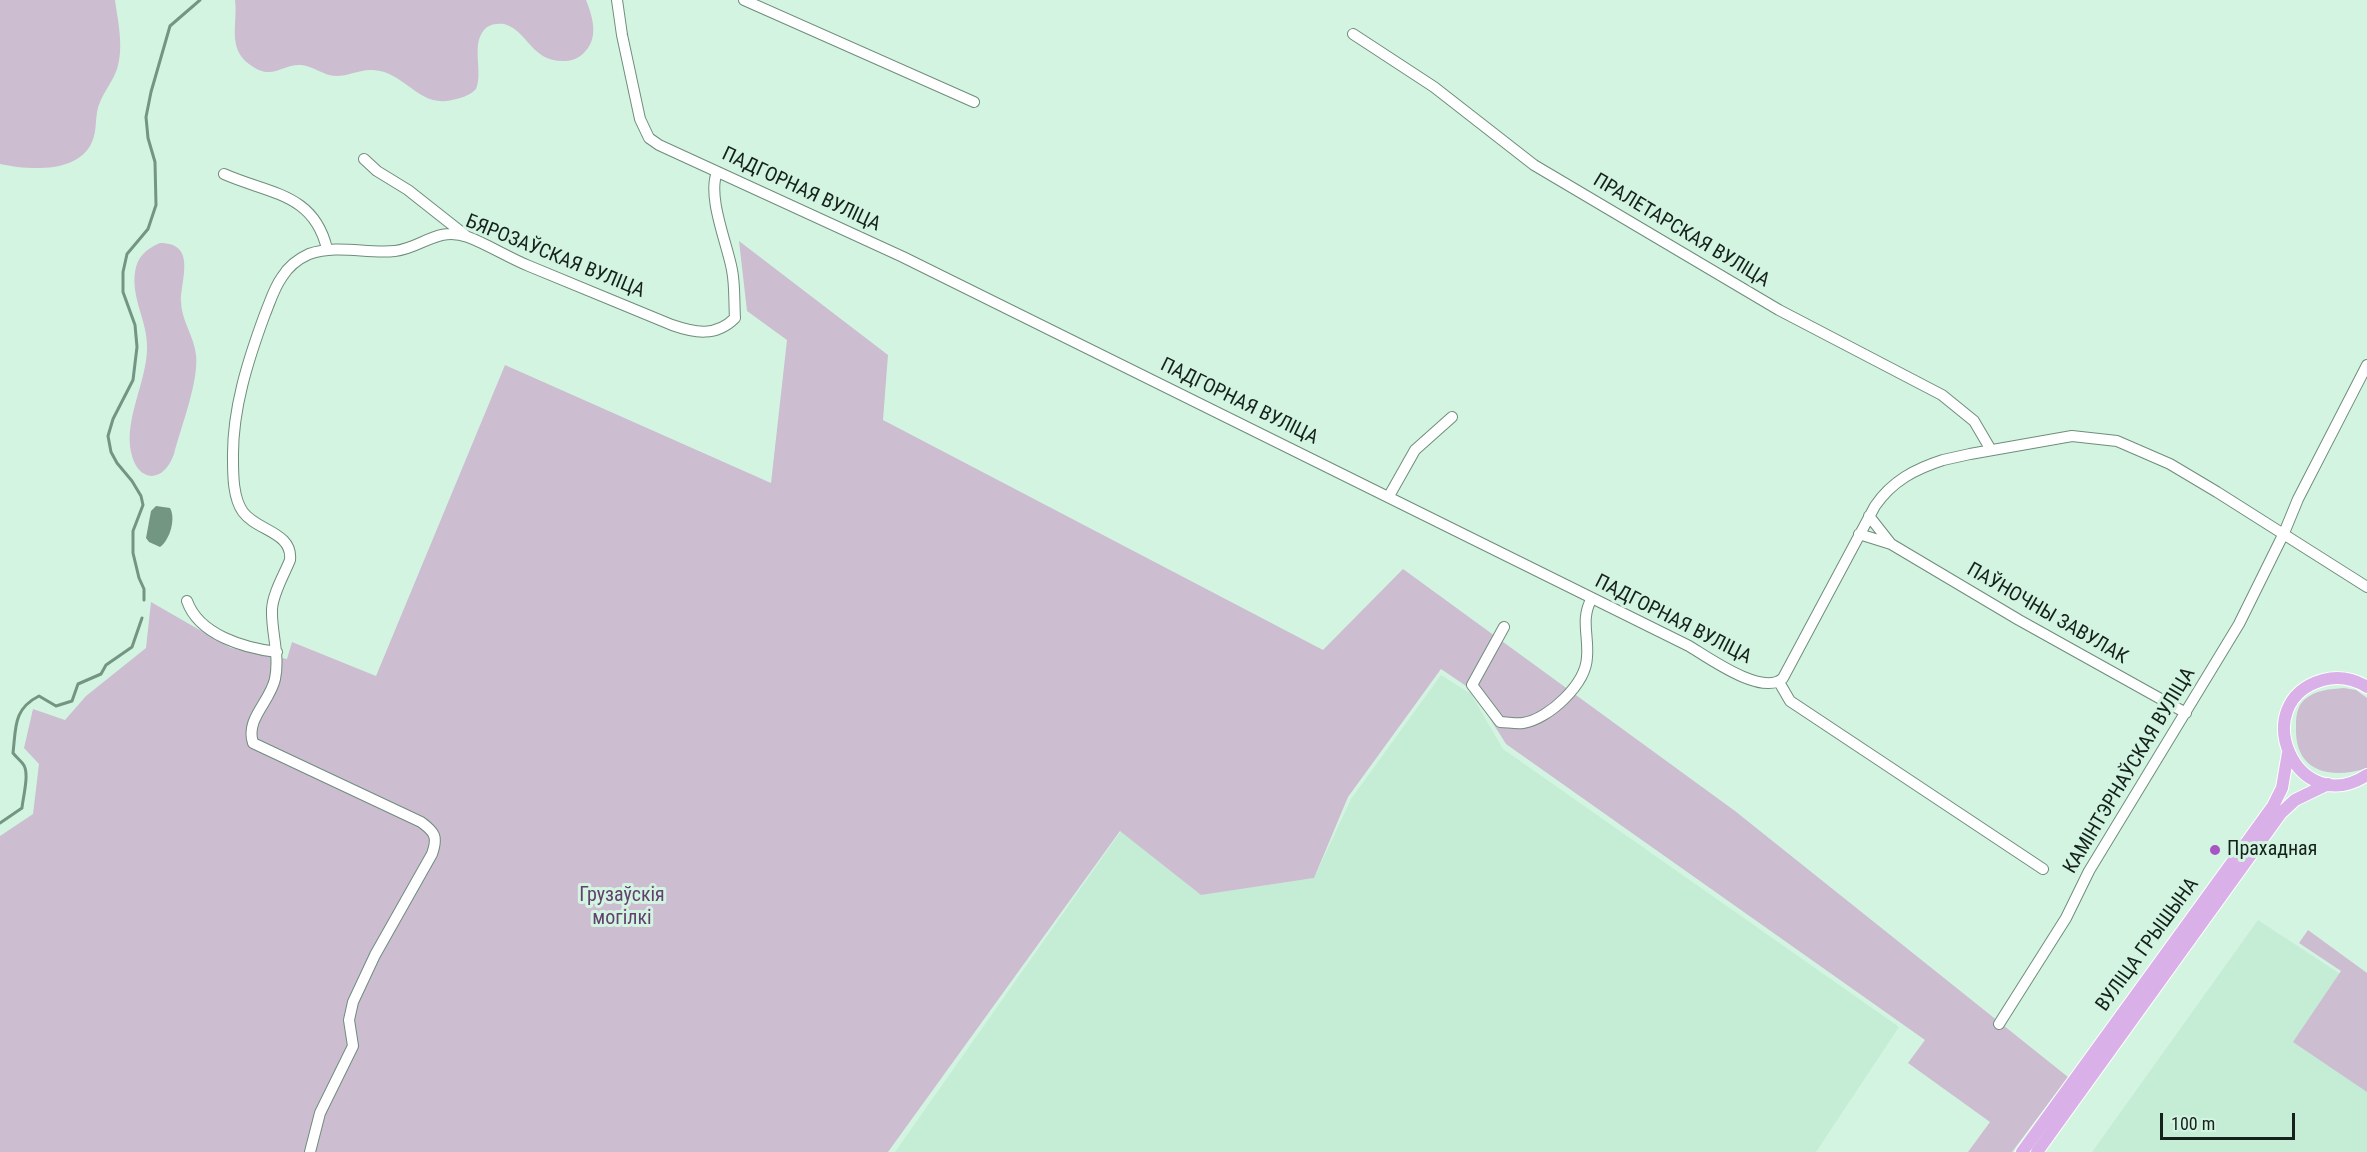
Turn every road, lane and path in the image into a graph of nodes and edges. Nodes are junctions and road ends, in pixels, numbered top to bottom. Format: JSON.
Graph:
{"nodes":[{"id":1,"x":617,"y":0,"type":"edge"},
{"id":2,"x":744,"y":0,"type":"edge"},
{"id":3,"x":1353,"y":34,"type":"dead end"},
{"id":4,"x":974,"y":102,"type":"dead end"},
{"id":5,"x":364,"y":159,"type":"dead end"},
{"id":6,"x":717,"y":172,"type":"junction"},
{"id":7,"x":224,"y":174,"type":"dead end"},
{"id":8,"x":468,"y":237,"type":"junction"},
{"id":9,"x":327,"y":249,"type":"junction"},
{"id":10,"x":2367,"y":365,"type":"edge"},
{"id":11,"x":1452,"y":417,"type":"dead end"},
{"id":12,"x":1991,"y":450,"type":"junction"},
{"id":13,"x":1389,"y":496,"type":"junction"},
{"id":14,"x":1869,"y":516,"type":"junction"},
{"id":15,"x":1861,"y":531,"type":"junction"},
{"id":16,"x":2284,"y":533,"type":"junction"},
{"id":17,"x":1891,"y":544,"type":"junction"},
{"id":18,"x":2367,"y":587,"type":"edge"},
{"id":19,"x":1592,"y":598,"type":"junction"},
{"id":20,"x":187,"y":601,"type":"dead end"},
{"id":21,"x":1504,"y":627,"type":"dead end"},
{"id":22,"x":277,"y":652,"type":"junction"},
{"id":23,"x":2361,"y":680,"type":"edge"},
{"id":24,"x":1779,"y":682,"type":"junction"},
{"id":25,"x":2367,"y":687,"type":"edge"},
{"id":26,"x":2186,"y":713,"type":"junction"},
{"id":27,"x":2288,"y":753,"type":"junction"},
{"id":28,"x":2367,"y":775,"type":"edge"},
{"id":29,"x":2361,"y":782,"type":"edge"},
{"id":30,"x":2328,"y":784,"type":"junction"},
{"id":31,"x":2043,"y":870,"type":"dead end"},
{"id":32,"x":1999,"y":1024,"type":"dead end"},
{"id":33,"x":310,"y":1152,"type":"edge"},
{"id":34,"x":2022,"y":1152,"type":"edge"},
{"id":35,"x":2037,"y":1152,"type":"edge"}],
"edges":[{"from":1,"to":6,"type":"street","name":"ПАДГОРНАЯ ВУЛІЦА"},
{"from":2,"to":4,"type":"street"},
{"from":3,"to":12,"type":"street","name":"ПРАЛЕТАРСКАЯ ВУЛІЦА"},
{"from":5,"to":8,"type":"street"},
{"from":6,"to":8,"type":"street","name":"БЯРОЗАЎСКАЯ ВУЛІЦА"},
{"from":6,"to":13,"type":"street","name":"ПАДГОРНАЯ ВУЛІЦА"},
{"from":7,"to":9,"type":"street"},
{"from":8,"to":9,"type":"street","name":"БЯРОЗАЎСКАЯ ВУЛІЦА"},
{"from":9,"to":22,"type":"street","name":"БЯРОЗАЎСКАЯ ВУЛІЦА"},
{"from":10,"to":16,"type":"street","name":"КАМІНТЭРНАЎСКАЯ ВУЛІЦА"},
{"from":11,"to":13,"type":"street"},
{"from":12,"to":14,"type":"street"},
{"from":12,"to":16,"type":"street"},
{"from":13,"to":19,"type":"street","name":"ПАДГОРНАЯ ВУЛІЦА"},
{"from":14,"to":15,"type":"street"},
{"from":14,"to":17,"type":"street","name":"ПАЎНОЧНЫ ЗАВУЛАК"},
{"from":15,"to":17,"type":"street","name":"ПАЎНОЧНЫ ЗАВУЛАК"},
{"from":15,"to":24,"type":"street"},
{"from":16,"to":18,"type":"street"},
{"from":16,"to":26,"type":"street","name":"КАМІНТЭРНАЎСКАЯ ВУЛІЦА"},
{"from":17,"to":26,"type":"street","name":"ПАЎНОЧНЫ ЗАВУЛАК"},
{"from":19,"to":21,"type":"street"},
{"from":19,"to":24,"type":"street","name":"ПАДГОРНАЯ ВУЛІЦА"},
{"from":20,"to":22,"type":"street"},
{"from":22,"to":33,"type":"street","name":"БЯРОЗАЎСКАЯ ВУЛІЦА"},
{"from":23,"to":25,"type":"main road"},
{"from":23,"to":27,"type":"main road","name":"ВУЛІЦА ГРЫШЫНА"},
{"from":24,"to":31,"type":"street"},
{"from":26,"to":32,"type":"street","name":"КАМІНТЭРНАЎСКАЯ ВУЛІЦА"},
{"from":27,"to":30,"type":"main road"},
{"from":27,"to":34,"type":"main road","name":"ВУЛІЦА ГРЫШЫНА"},
{"from":28,"to":29,"type":"main road"},
{"from":29,"to":30,"type":"main road"},
{"from":30,"to":35,"type":"main road","name":"ВУЛІЦА ГРЫШЫНА"}]}
